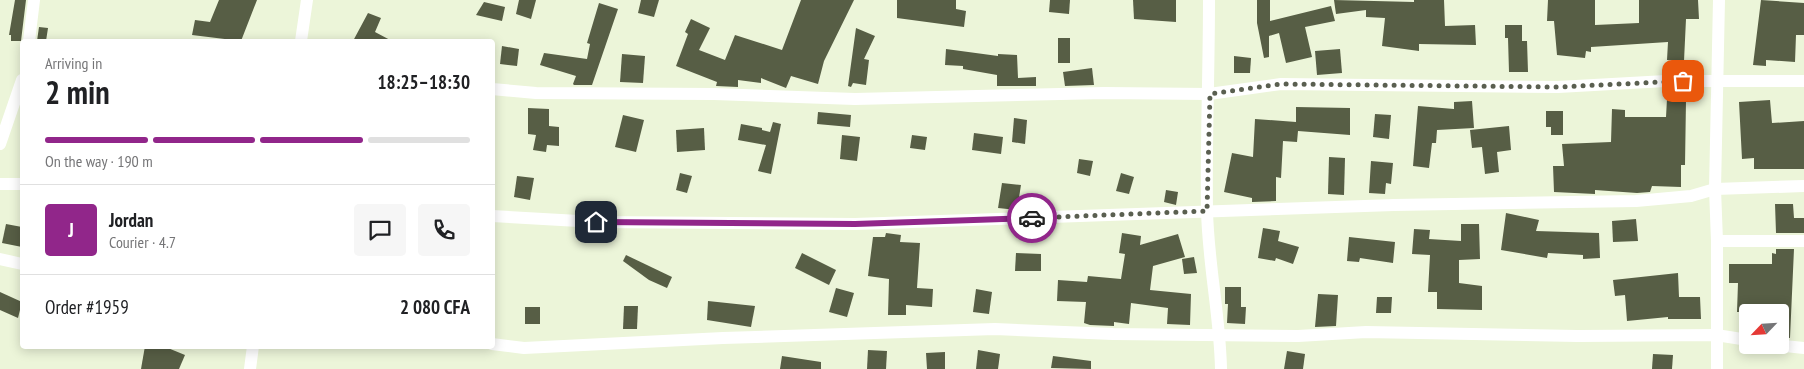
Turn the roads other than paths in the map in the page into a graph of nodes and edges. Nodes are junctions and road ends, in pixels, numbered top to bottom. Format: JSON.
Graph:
{"nodes":[{"id":1,"x":34,"y":0,"type":"edge"},
{"id":2,"x":307,"y":0,"type":"edge"},
{"id":3,"x":1208,"y":0,"type":"edge"},
{"id":4,"x":1719,"y":0,"type":"edge"},
{"id":5,"x":29,"y":39,"type":"edge"},
{"id":6,"x":301,"y":39,"type":"edge"},
{"id":7,"x":1804,"y":80,"type":"edge"},
{"id":8,"x":1718,"y":81,"type":"junction"},
{"id":9,"x":20,"y":86,"type":"edge"},
{"id":10,"x":495,"y":89,"type":"edge"},
{"id":11,"x":1210,"y":94,"type":"junction"},
{"id":12,"x":0,"y":144,"type":"edge"},
{"id":13,"x":0,"y":184,"type":"edge"},
{"id":14,"x":20,"y":184,"type":"edge"},
{"id":15,"x":1804,"y":186,"type":"edge"},
{"id":16,"x":1715,"y":188,"type":"junction"},
{"id":17,"x":1207,"y":211,"type":"junction"},
{"id":18,"x":495,"y":216,"type":"edge"},
{"id":19,"x":1718,"y":241,"type":"junction"},
{"id":20,"x":1804,"y":241,"type":"edge"},
{"id":21,"x":0,"y":259,"type":"edge"},
{"id":22,"x":20,"y":264,"type":"edge"},
{"id":23,"x":1220,"y":334,"type":"junction"},
{"id":24,"x":1716,"y":335,"type":"junction"},
{"id":25,"x":1739,"y":339,"type":"edge"},
{"id":26,"x":495,"y":344,"type":"edge"},
{"id":27,"x":1789,"y":346,"type":"edge"},
{"id":28,"x":1804,"y":348,"type":"edge"},
{"id":29,"x":253,"y":349,"type":"edge"},
{"id":30,"x":250,"y":369,"type":"edge"},
{"id":31,"x":1221,"y":369,"type":"edge"},
{"id":32,"x":1717,"y":369,"type":"edge"}],
"edges":[{"from":1,"to":5,"type":"street"},
{"from":2,"to":6,"type":"street"},
{"from":3,"to":11,"type":"street"},
{"from":4,"to":8,"type":"street"},
{"from":7,"to":8,"type":"street"},
{"from":8,"to":11,"type":"street"},
{"from":8,"to":16,"type":"street"},
{"from":9,"to":12,"type":"street"},
{"from":10,"to":11,"type":"street"},
{"from":11,"to":17,"type":"street"},
{"from":13,"to":14,"type":"street"},
{"from":15,"to":16,"type":"street"},
{"from":16,"to":17,"type":"street"},
{"from":16,"to":19,"type":"street"},
{"from":17,"to":18,"type":"street"},
{"from":17,"to":23,"type":"street"},
{"from":19,"to":20,"type":"street"},
{"from":19,"to":24,"type":"street"},
{"from":21,"to":22,"type":"street"},
{"from":23,"to":24,"type":"street"},
{"from":23,"to":26,"type":"street"},
{"from":23,"to":31,"type":"street"},
{"from":24,"to":25,"type":"street"},
{"from":24,"to":32,"type":"street"},
{"from":27,"to":28,"type":"street"},
{"from":29,"to":30,"type":"street"}]}
